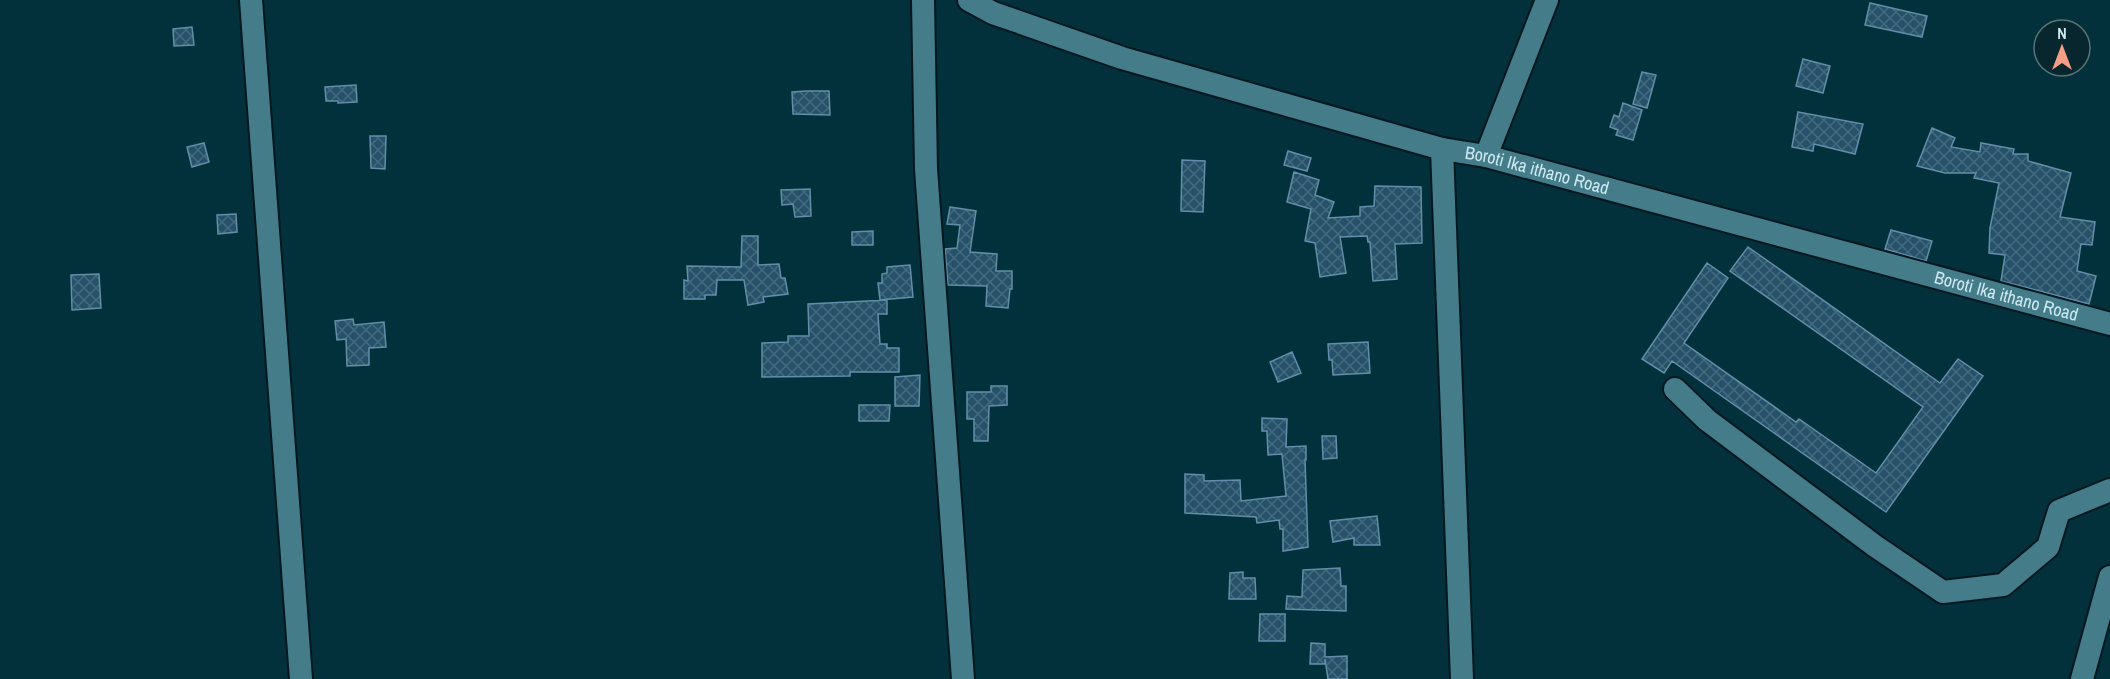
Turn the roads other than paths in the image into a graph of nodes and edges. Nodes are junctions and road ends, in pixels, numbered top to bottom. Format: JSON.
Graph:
{"nodes":[{"id":1,"x":251,"y":0,"type":"edge"},
{"id":2,"x":923,"y":0,"type":"edge"},
{"id":3,"x":969,"y":0,"type":"edge"},
{"id":4,"x":1547,"y":0,"type":"edge"},
{"id":5,"x":1442,"y":149,"type":"junction"},
{"id":6,"x":1486,"y":156,"type":"junction"},
{"id":7,"x":2110,"y":324,"type":"edge"},
{"id":8,"x":1675,"y":389,"type":"dead end"},
{"id":9,"x":2110,"y":490,"type":"edge"},
{"id":10,"x":2110,"y":577,"type":"edge"},
{"id":11,"x":301,"y":679,"type":"edge"},
{"id":12,"x":963,"y":679,"type":"edge"},
{"id":13,"x":1462,"y":679,"type":"edge"},
{"id":14,"x":2082,"y":679,"type":"edge"}],
"edges":[{"from":1,"to":11,"type":"street"},
{"from":2,"to":12,"type":"street"},
{"from":3,"to":5,"type":"street","name":"Boroti Ika ithano Road"},
{"from":4,"to":6,"type":"street"},
{"from":5,"to":6,"type":"street","name":"Boroti Ika ithano Road"},
{"from":5,"to":13,"type":"street"},
{"from":6,"to":7,"type":"street","name":"Boroti Ika ithano Road"},
{"from":8,"to":9,"type":"street"},
{"from":10,"to":14,"type":"street"}]}
